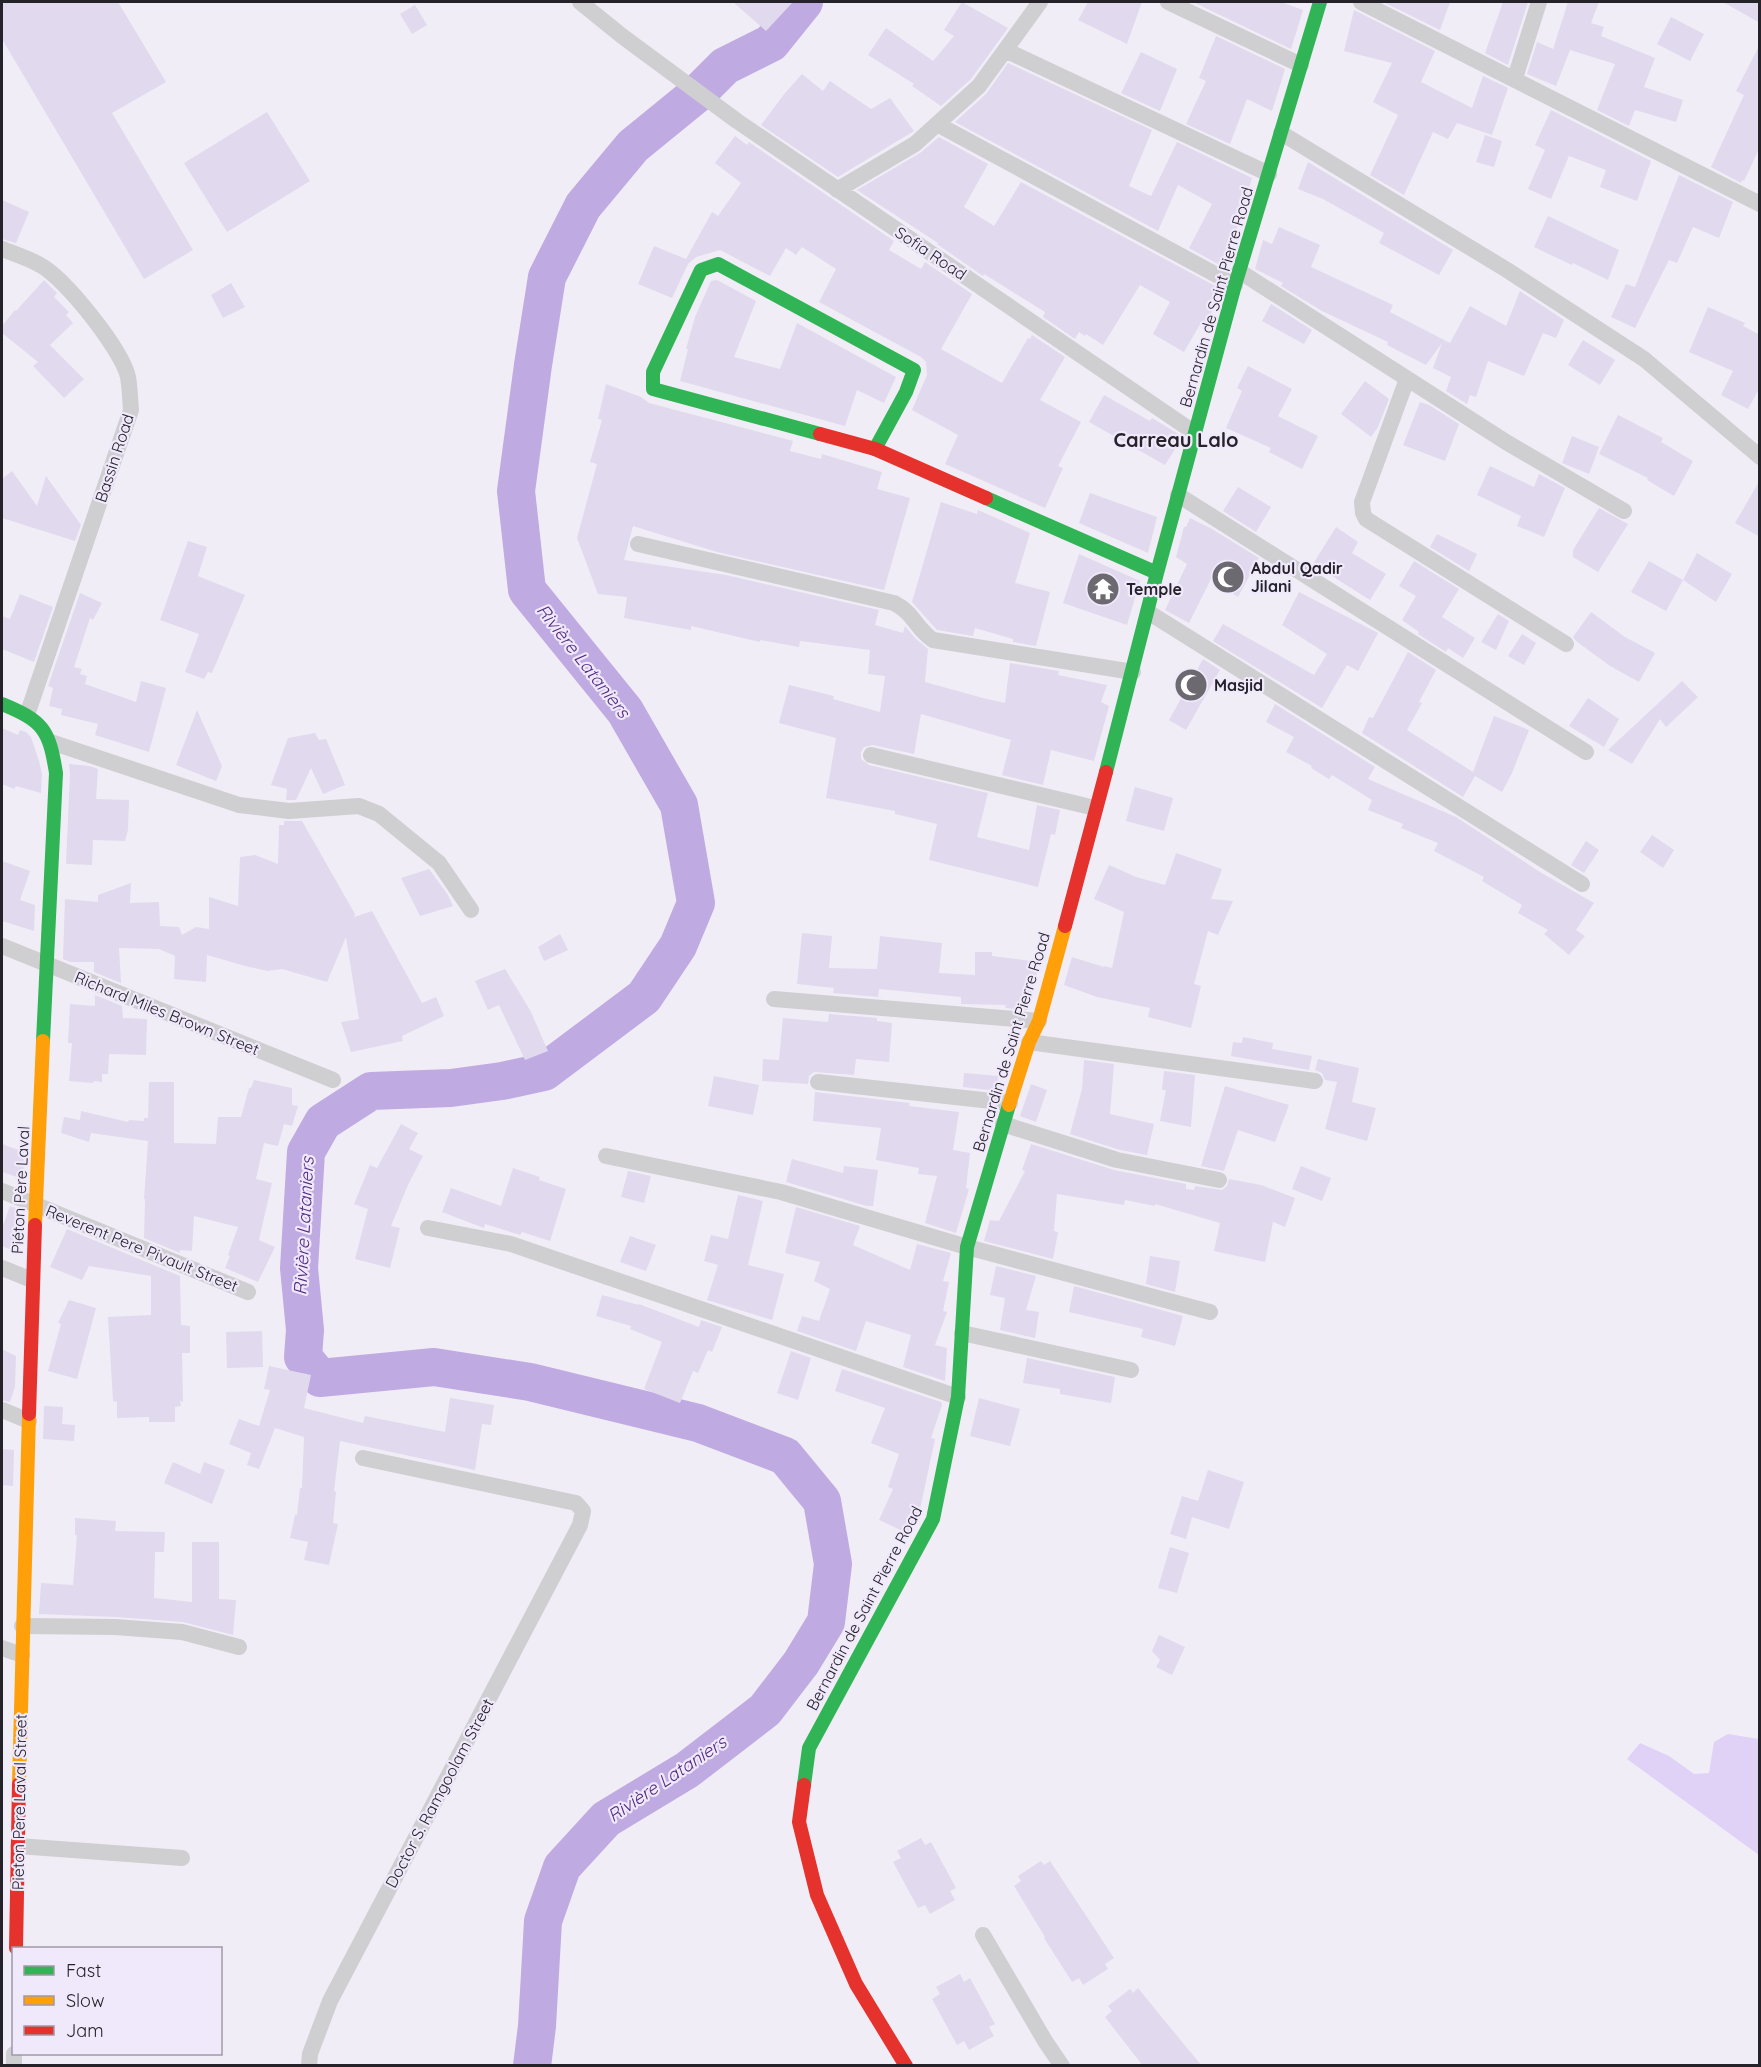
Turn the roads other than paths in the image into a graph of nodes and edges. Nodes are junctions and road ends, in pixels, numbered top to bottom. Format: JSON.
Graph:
{"nodes":[{"id":1,"x":580,"y":2,"type":"edge"},
{"id":2,"x":1040,"y":2,"type":"edge"},
{"id":3,"x":1168,"y":2,"type":"edge"},
{"id":4,"x":1320,"y":2,"type":"edge"},
{"id":5,"x":1361,"y":2,"type":"edge"},
{"id":6,"x":1539,"y":2,"type":"edge"},
{"id":7,"x":1005,"y":50,"type":"junction"},
{"id":8,"x":1301,"y":65,"type":"junction"},
{"id":9,"x":1515,"y":78,"type":"junction"},
{"id":10,"x":937,"y":124,"type":"junction"},
{"id":11,"x":1281,"y":133,"type":"junction"},
{"id":12,"x":1269,"y":174,"type":"junction"},
{"id":13,"x":837,"y":190,"type":"junction"},
{"id":14,"x":1760,"y":204,"type":"edge"},
{"id":15,"x":2,"y":249,"type":"edge"},
{"id":16,"x":1237,"y":278,"type":"junction"},
{"id":17,"x":1407,"y":379,"type":"junction"},
{"id":18,"x":1195,"y":433,"type":"junction"},
{"id":19,"x":875,"y":449,"type":"junction"},
{"id":20,"x":1760,"y":457,"type":"edge"},
{"id":21,"x":1178,"y":495,"type":"junction"},
{"id":22,"x":1624,"y":511,"type":"dead end"},
{"id":23,"x":638,"y":544,"type":"dead end"},
{"id":24,"x":1157,"y":573,"type":"junction"},
{"id":25,"x":1148,"y":612,"type":"junction"},
{"id":26,"x":1566,"y":644,"type":"dead end"},
{"id":27,"x":1133,"y":672,"type":"junction"},
{"id":28,"x":2,"y":705,"type":"edge"},
{"id":29,"x":27,"y":715,"type":"junction"},
{"id":30,"x":47,"y":735,"type":"junction"},
{"id":31,"x":1586,"y":752,"type":"dead end"},
{"id":32,"x":871,"y":755,"type":"dead end"},
{"id":33,"x":1095,"y":808,"type":"junction"},
{"id":34,"x":1582,"y":884,"type":"dead end"},
{"id":35,"x":471,"y":910,"type":"dead end"},
{"id":36,"x":2,"y":946,"type":"edge"},
{"id":37,"x":48,"y":964,"type":"junction"},
{"id":38,"x":774,"y":999,"type":"dead end"},
{"id":39,"x":1039,"y":1020,"type":"junction"},
{"id":40,"x":1029,"y":1042,"type":"junction"},
{"id":41,"x":333,"y":1080,"type":"dead end"},
{"id":42,"x":1315,"y":1081,"type":"dead end"},
{"id":43,"x":818,"y":1083,"type":"dead end"},
{"id":44,"x":1010,"y":1102,"type":"junction"},
{"id":45,"x":1003,"y":1124,"type":"junction"},
{"id":46,"x":606,"y":1156,"type":"dead end"},
{"id":47,"x":1219,"y":1180,"type":"dead end"},
{"id":48,"x":2,"y":1191,"type":"edge"},
{"id":49,"x":36,"y":1205,"type":"junction"},
{"id":50,"x":428,"y":1228,"type":"dead end"},
{"id":51,"x":967,"y":1247,"type":"junction"},
{"id":52,"x":2,"y":1268,"type":"edge"},
{"id":53,"x":32,"y":1280,"type":"junction"},
{"id":54,"x":248,"y":1292,"type":"dead end"},
{"id":55,"x":1210,"y":1312,"type":"dead end"},
{"id":56,"x":962,"y":1333,"type":"junction"},
{"id":57,"x":1131,"y":1370,"type":"dead end"},
{"id":58,"x":958,"y":1397,"type":"junction"},
{"id":59,"x":2,"y":1410,"type":"edge"},
{"id":60,"x":29,"y":1421,"type":"junction"},
{"id":61,"x":363,"y":1458,"type":"dead end"},
{"id":62,"x":22,"y":1626,"type":"junction"},
{"id":63,"x":239,"y":1647,"type":"dead end"},
{"id":64,"x":2,"y":1648,"type":"edge"},
{"id":65,"x":22,"y":1656,"type":"junction"},
{"id":66,"x":18,"y":1846,"type":"junction"},
{"id":67,"x":182,"y":1858,"type":"dead end"},
{"id":68,"x":9,"y":1901,"type":"edge"},
{"id":69,"x":983,"y":1935,"type":"dead end"},
{"id":70,"x":16,"y":1947,"type":"edge"},
{"id":71,"x":309,"y":2066,"type":"edge"},
{"id":72,"x":906,"y":2066,"type":"edge"},
{"id":73,"x":1062,"y":2066,"type":"edge"}],
"edges":[{"from":1,"to":13,"type":"street","name":"Sofia Road"},
{"from":2,"to":7,"type":"street"},
{"from":3,"to":8,"type":"street"},
{"from":4,"to":8,"type":"street","name":"Bernardin de Saint Pierre Road"},
{"from":5,"to":9,"type":"street"},
{"from":6,"to":9,"type":"street"},
{"from":7,"to":10,"type":"street"},
{"from":7,"to":12,"type":"street"},
{"from":8,"to":11,"type":"street","name":"Bernardin de Saint Pierre Road"},
{"from":9,"to":14,"type":"street"},
{"from":10,"to":13,"type":"street"},
{"from":10,"to":16,"type":"street"},
{"from":11,"to":12,"type":"street","name":"Bernardin de Saint Pierre Road"},
{"from":11,"to":20,"type":"street"},
{"from":12,"to":16,"type":"street","name":"Bernardin de Saint Pierre Road"},
{"from":13,"to":18,"type":"street","name":"Sofia Road"},
{"from":15,"to":29,"type":"street","name":"Bassin Road"},
{"from":16,"to":17,"type":"street"},
{"from":16,"to":18,"type":"street","name":"Bernardin de Saint Pierre Road"},
{"from":17,"to":22,"type":"street"},
{"from":17,"to":26,"type":"street"},
{"from":18,"to":21,"type":"street","name":"Bernardin de Saint Pierre Road"},
{"from":19,"to":19,"type":"street"},
{"from":19,"to":24,"type":"street"},
{"from":21,"to":24,"type":"street","name":"Bernardin de Saint Pierre Road"},
{"from":21,"to":31,"type":"street"},
{"from":23,"to":27,"type":"street"},
{"from":24,"to":25,"type":"street","name":"Bernardin de Saint Pierre Road"},
{"from":25,"to":27,"type":"street","name":"Bernardin de Saint Pierre Road"},
{"from":25,"to":34,"type":"street"},
{"from":27,"to":33,"type":"street","name":"Bernardin de Saint Pierre Road"},
{"from":28,"to":29,"type":"street"},
{"from":29,"to":30,"type":"street"},
{"from":30,"to":35,"type":"street"},
{"from":30,"to":37,"type":"street","name":"Piéton Père Laval"},
{"from":32,"to":33,"type":"street"},
{"from":33,"to":39,"type":"street","name":"Bernardin de Saint Pierre Road"},
{"from":36,"to":37,"type":"street","name":"Richard Miles Brown Street"},
{"from":37,"to":41,"type":"street","name":"Richard Miles Brown Street"},
{"from":37,"to":49,"type":"street","name":"Piéton Père Laval"},
{"from":38,"to":39,"type":"street"},
{"from":39,"to":40,"type":"street","name":"Bernardin de Saint Pierre Road"},
{"from":40,"to":42,"type":"street"},
{"from":40,"to":44,"type":"street","name":"Bernardin de Saint Pierre Road"},
{"from":43,"to":44,"type":"street"},
{"from":44,"to":45,"type":"street","name":"Bernardin de Saint Pierre Road"},
{"from":45,"to":47,"type":"street"},
{"from":45,"to":51,"type":"street","name":"Bernardin de Saint Pierre Road"},
{"from":46,"to":51,"type":"street"},
{"from":48,"to":49,"type":"street","name":"Reverent Pere Pivault Street"},
{"from":49,"to":53,"type":"street","name":"Piéton Père Laval"},
{"from":49,"to":54,"type":"street","name":"Reverent Pere Pivault Street"},
{"from":50,"to":58,"type":"street"},
{"from":51,"to":55,"type":"street"},
{"from":51,"to":56,"type":"street","name":"Bernardin de Saint Pierre Road"},
{"from":52,"to":53,"type":"street"},
{"from":53,"to":60,"type":"street","name":"Piéton Père Laval"},
{"from":56,"to":57,"type":"street"},
{"from":56,"to":58,"type":"street","name":"Bernardin de Saint Pierre Road"},
{"from":58,"to":72,"type":"street","name":"Bernardin de Saint Pierre Road"},
{"from":59,"to":60,"type":"street"},
{"from":60,"to":62,"type":"street","name":"Piéton Père Laval"},
{"from":61,"to":71,"type":"street","name":"Doctor S. Ramgoolam Street"},
{"from":62,"to":63,"type":"street"},
{"from":62,"to":65,"type":"street","name":"Piéton Père Laval"},
{"from":64,"to":65,"type":"street"},
{"from":65,"to":66,"type":"street","name":"Pieton Pere Laval Street"},
{"from":66,"to":67,"type":"street"},
{"from":66,"to":68,"type":"street","name":"Pieton Pere Laval Street"},
{"from":68,"to":70,"type":"street","name":"Pieton Pere Laval Street"},
{"from":69,"to":73,"type":"street"}]}
